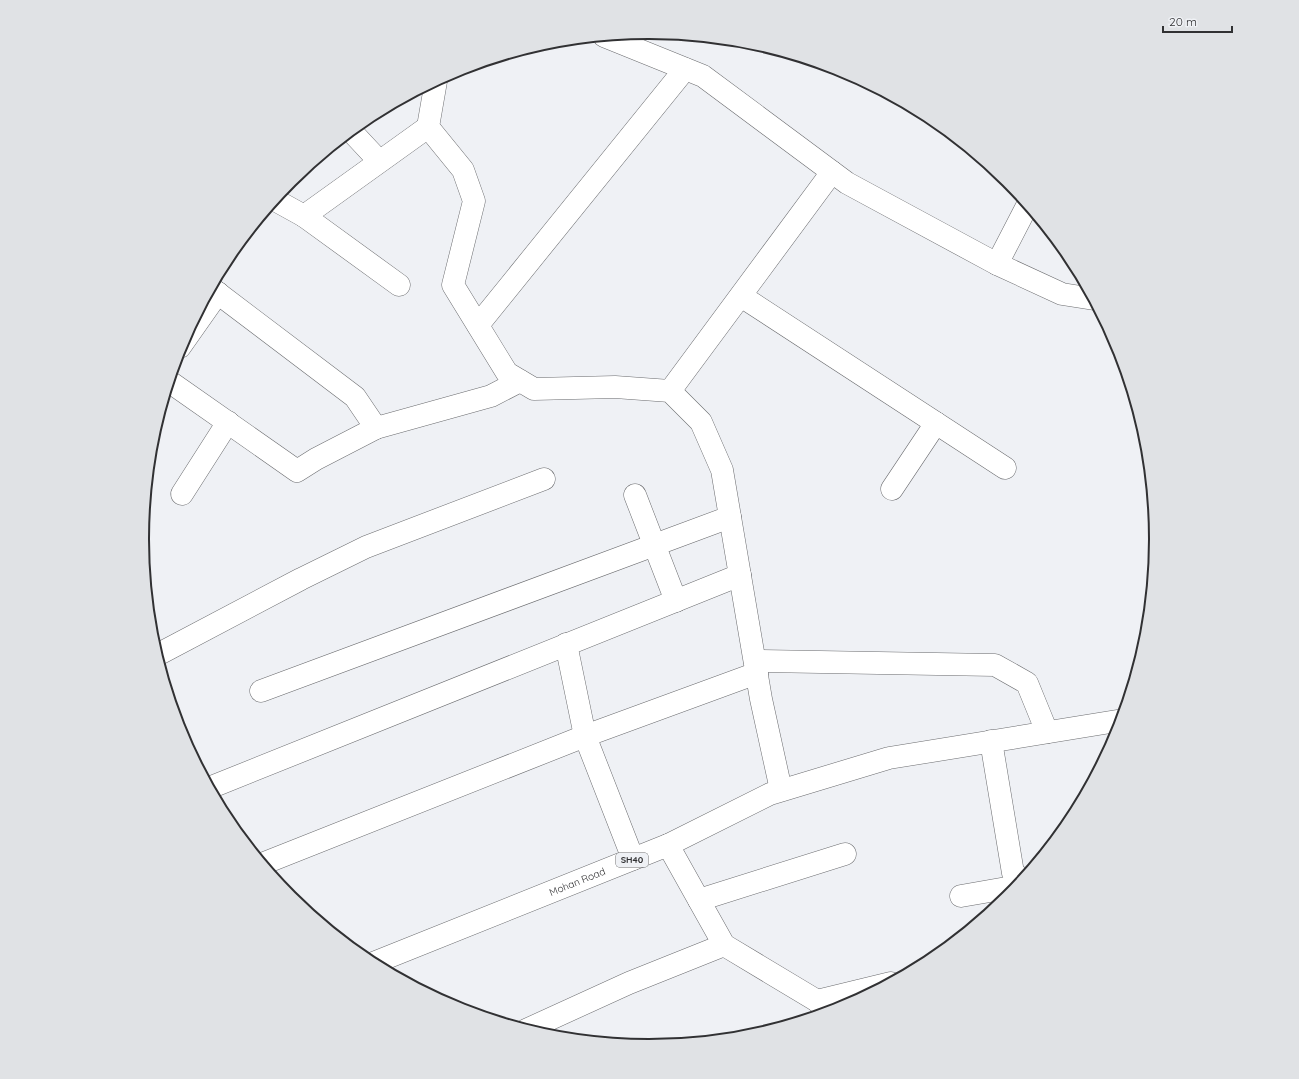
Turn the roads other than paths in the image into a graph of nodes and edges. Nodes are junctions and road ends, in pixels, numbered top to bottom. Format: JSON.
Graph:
{"nodes":[{"id":1,"x":615,"y":40,"type":"edge"},
{"id":2,"x":686,"y":69,"type":"junction"},
{"id":3,"x":435,"y":88,"type":"edge"},
{"id":4,"x":428,"y":127,"type":"junction"},
{"id":5,"x":355,"y":135,"type":"edge"},
{"id":6,"x":379,"y":161,"type":"junction"},
{"id":7,"x":832,"y":172,"type":"junction"},
{"id":8,"x":280,"y":202,"type":"edge"},
{"id":9,"x":1026,"y":209,"type":"edge"},
{"id":10,"x":304,"y":216,"type":"junction"},
{"id":11,"x":998,"y":264,"type":"junction"},
{"id":12,"x":399,"y":285,"type":"dead end"},
{"id":13,"x":215,"y":291,"type":"edge"},
{"id":14,"x":741,"y":296,"type":"junction"},
{"id":15,"x":1088,"y":298,"type":"edge"},
{"id":16,"x":478,"y":325,"type":"junction"},
{"id":17,"x":520,"y":381,"type":"junction"},
{"id":18,"x":174,"y":385,"type":"edge"},
{"id":19,"x":670,"y":391,"type":"junction"},
{"id":20,"x":228,"y":422,"type":"junction"},
{"id":21,"x":936,"y":423,"type":"junction"},
{"id":22,"x":376,"y":428,"type":"junction"},
{"id":23,"x":1005,"y":468,"type":"dead end"},
{"id":24,"x":544,"y":480,"type":"dead end"},
{"id":25,"x":892,"y":489,"type":"dead end"},
{"id":26,"x":182,"y":494,"type":"dead end"},
{"id":27,"x":635,"y":495,"type":"dead end"},
{"id":28,"x":730,"y":516,"type":"junction"},
{"id":29,"x":655,"y":545,"type":"junction"},
{"id":30,"x":740,"y":575,"type":"junction"},
{"id":31,"x":676,"y":600,"type":"junction"},
{"id":32,"x":566,"y":644,"type":"junction"},
{"id":33,"x":162,"y":652,"type":"edge"},
{"id":34,"x":756,"y":667,"type":"junction"},
{"id":35,"x":261,"y":691,"type":"dead end"},
{"id":36,"x":1116,"y":721,"type":"edge"},
{"id":37,"x":1047,"y":732,"type":"junction"},
{"id":38,"x":585,"y":736,"type":"junction"},
{"id":39,"x":991,"y":741,"type":"junction"},
{"id":40,"x":214,"y":786,"type":"edge"},
{"id":41,"x":781,"y":790,"type":"junction"},
{"id":42,"x":668,"y":845,"type":"junction"},
{"id":43,"x":845,"y":854,"type":"dead end"},
{"id":44,"x":633,"y":859,"type":"junction"},
{"id":45,"x":267,"y":862,"type":"edge"},
{"id":46,"x":1019,"y":877,"type":"edge"},
{"id":47,"x":1008,"y":888,"type":"edge"},
{"id":48,"x":961,"y":896,"type":"dead end"},
{"id":49,"x":699,"y":900,"type":"junction"},
{"id":50,"x":724,"y":945,"type":"junction"},
{"id":51,"x":379,"y":961,"type":"edge"},
{"id":52,"x":853,"y":997,"type":"edge"},
{"id":53,"x":826,"y":1006,"type":"edge"},
{"id":54,"x":534,"y":1026,"type":"edge"}],
"edges":[{"from":1,"to":2,"type":"street"},
{"from":2,"to":7,"type":"street"},
{"from":2,"to":16,"type":"street"},
{"from":3,"to":4,"type":"street"},
{"from":4,"to":6,"type":"street"},
{"from":4,"to":16,"type":"street"},
{"from":5,"to":6,"type":"street"},
{"from":6,"to":10,"type":"street"},
{"from":7,"to":11,"type":"street"},
{"from":7,"to":14,"type":"street"},
{"from":8,"to":10,"type":"street"},
{"from":9,"to":11,"type":"street"},
{"from":10,"to":12,"type":"street"},
{"from":11,"to":15,"type":"street"},
{"from":13,"to":22,"type":"street"},
{"from":14,"to":19,"type":"street"},
{"from":14,"to":21,"type":"street"},
{"from":16,"to":17,"type":"street"},
{"from":17,"to":19,"type":"street"},
{"from":17,"to":22,"type":"street"},
{"from":18,"to":20,"type":"street"},
{"from":19,"to":28,"type":"street"},
{"from":20,"to":22,"type":"street"},
{"from":20,"to":26,"type":"street"},
{"from":21,"to":23,"type":"street"},
{"from":21,"to":25,"type":"street"},
{"from":24,"to":33,"type":"street"},
{"from":27,"to":29,"type":"street"},
{"from":28,"to":29,"type":"street"},
{"from":28,"to":30,"type":"street"},
{"from":29,"to":31,"type":"street"},
{"from":29,"to":35,"type":"street"},
{"from":30,"to":31,"type":"street"},
{"from":30,"to":34,"type":"street"},
{"from":31,"to":32,"type":"street"},
{"from":32,"to":38,"type":"street"},
{"from":32,"to":40,"type":"street"},
{"from":34,"to":37,"type":"street"},
{"from":34,"to":38,"type":"street"},
{"from":34,"to":41,"type":"street"},
{"from":36,"to":37,"type":"street","name":"Mohan Road"},
{"from":37,"to":39,"type":"street","name":"Mohan Road"},
{"from":38,"to":44,"type":"street"},
{"from":38,"to":45,"type":"street"},
{"from":39,"to":41,"type":"street","name":"Mohan Road"},
{"from":39,"to":46,"type":"street"},
{"from":41,"to":42,"type":"street","name":"Mohan Road"},
{"from":42,"to":44,"type":"street","name":"Mohan Road","number":"SH40"},
{"from":42,"to":49,"type":"street"},
{"from":43,"to":49,"type":"street"},
{"from":44,"to":51,"type":"street","name":"Mohan Road","number":"SH40"},
{"from":47,"to":48,"type":"street"},
{"from":49,"to":50,"type":"street"},
{"from":50,"to":53,"type":"street"},
{"from":50,"to":54,"type":"street"},
{"from":52,"to":53,"type":"street"}]}
